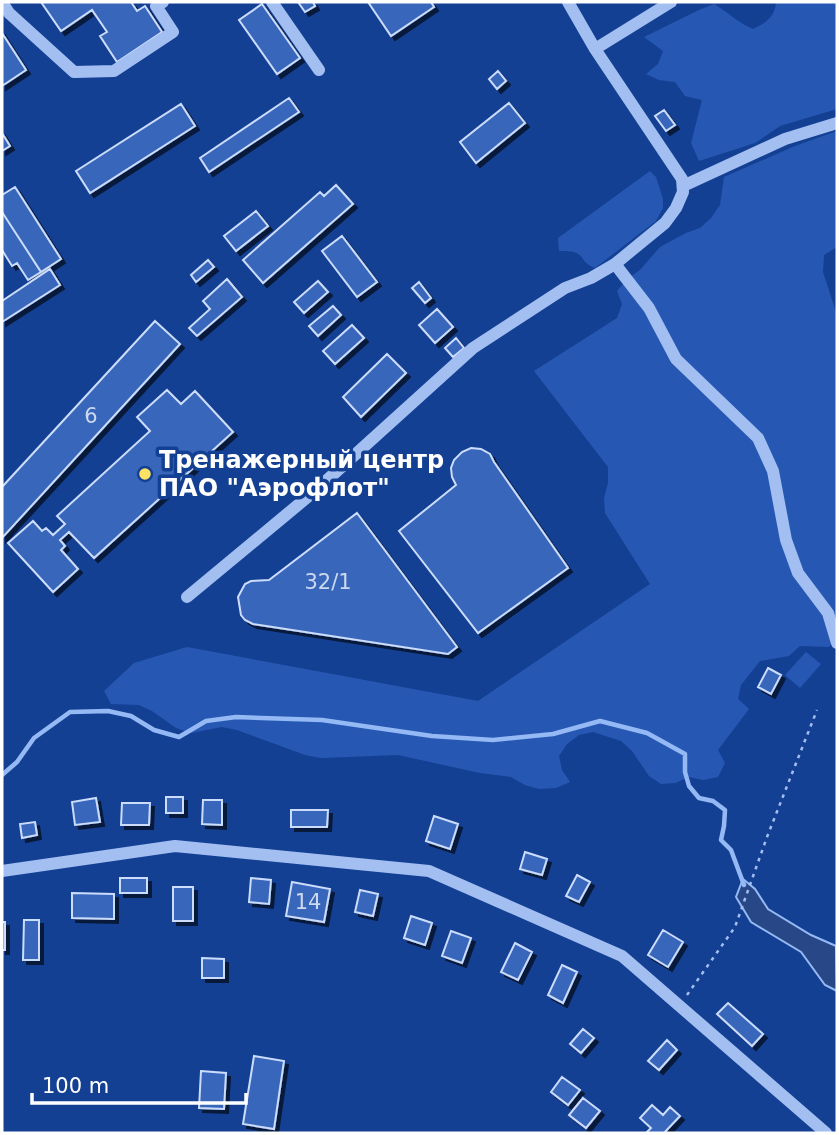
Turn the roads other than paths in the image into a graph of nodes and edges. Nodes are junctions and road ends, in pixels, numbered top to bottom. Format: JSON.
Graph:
{"nodes":[{"id":1,"x":2,"y":2,"type":"edge"},
{"id":2,"x":163,"y":2,"type":"edge"},
{"id":3,"x":272,"y":2,"type":"edge"},
{"id":4,"x":568,"y":2,"type":"edge"},
{"id":5,"x":671,"y":2,"type":"edge"},
{"id":6,"x":595,"y":49,"type":"junction"},
{"id":7,"x":319,"y":70,"type":"dead end"},
{"id":8,"x":837,"y":123,"type":"edge"},
{"id":9,"x":683,"y":186,"type":"junction"},
{"id":10,"x":615,"y":264,"type":"junction"},
{"id":11,"x":187,"y":597,"type":"dead end"},
{"id":12,"x":836,"y":636,"type":"edge"},
{"id":13,"x":2,"y":871,"type":"edge"},
{"id":14,"x":826,"y":1133,"type":"edge"}],
"edges":[{"from":1,"to":2,"type":"street"},
{"from":3,"to":7,"type":"street"},
{"from":4,"to":6,"type":"street"},
{"from":5,"to":6,"type":"street"},
{"from":6,"to":9,"type":"street"},
{"from":8,"to":9,"type":"street"},
{"from":9,"to":10,"type":"street"},
{"from":10,"to":11,"type":"street"},
{"from":10,"to":12,"type":"street"},
{"from":13,"to":14,"type":"street"}]}
